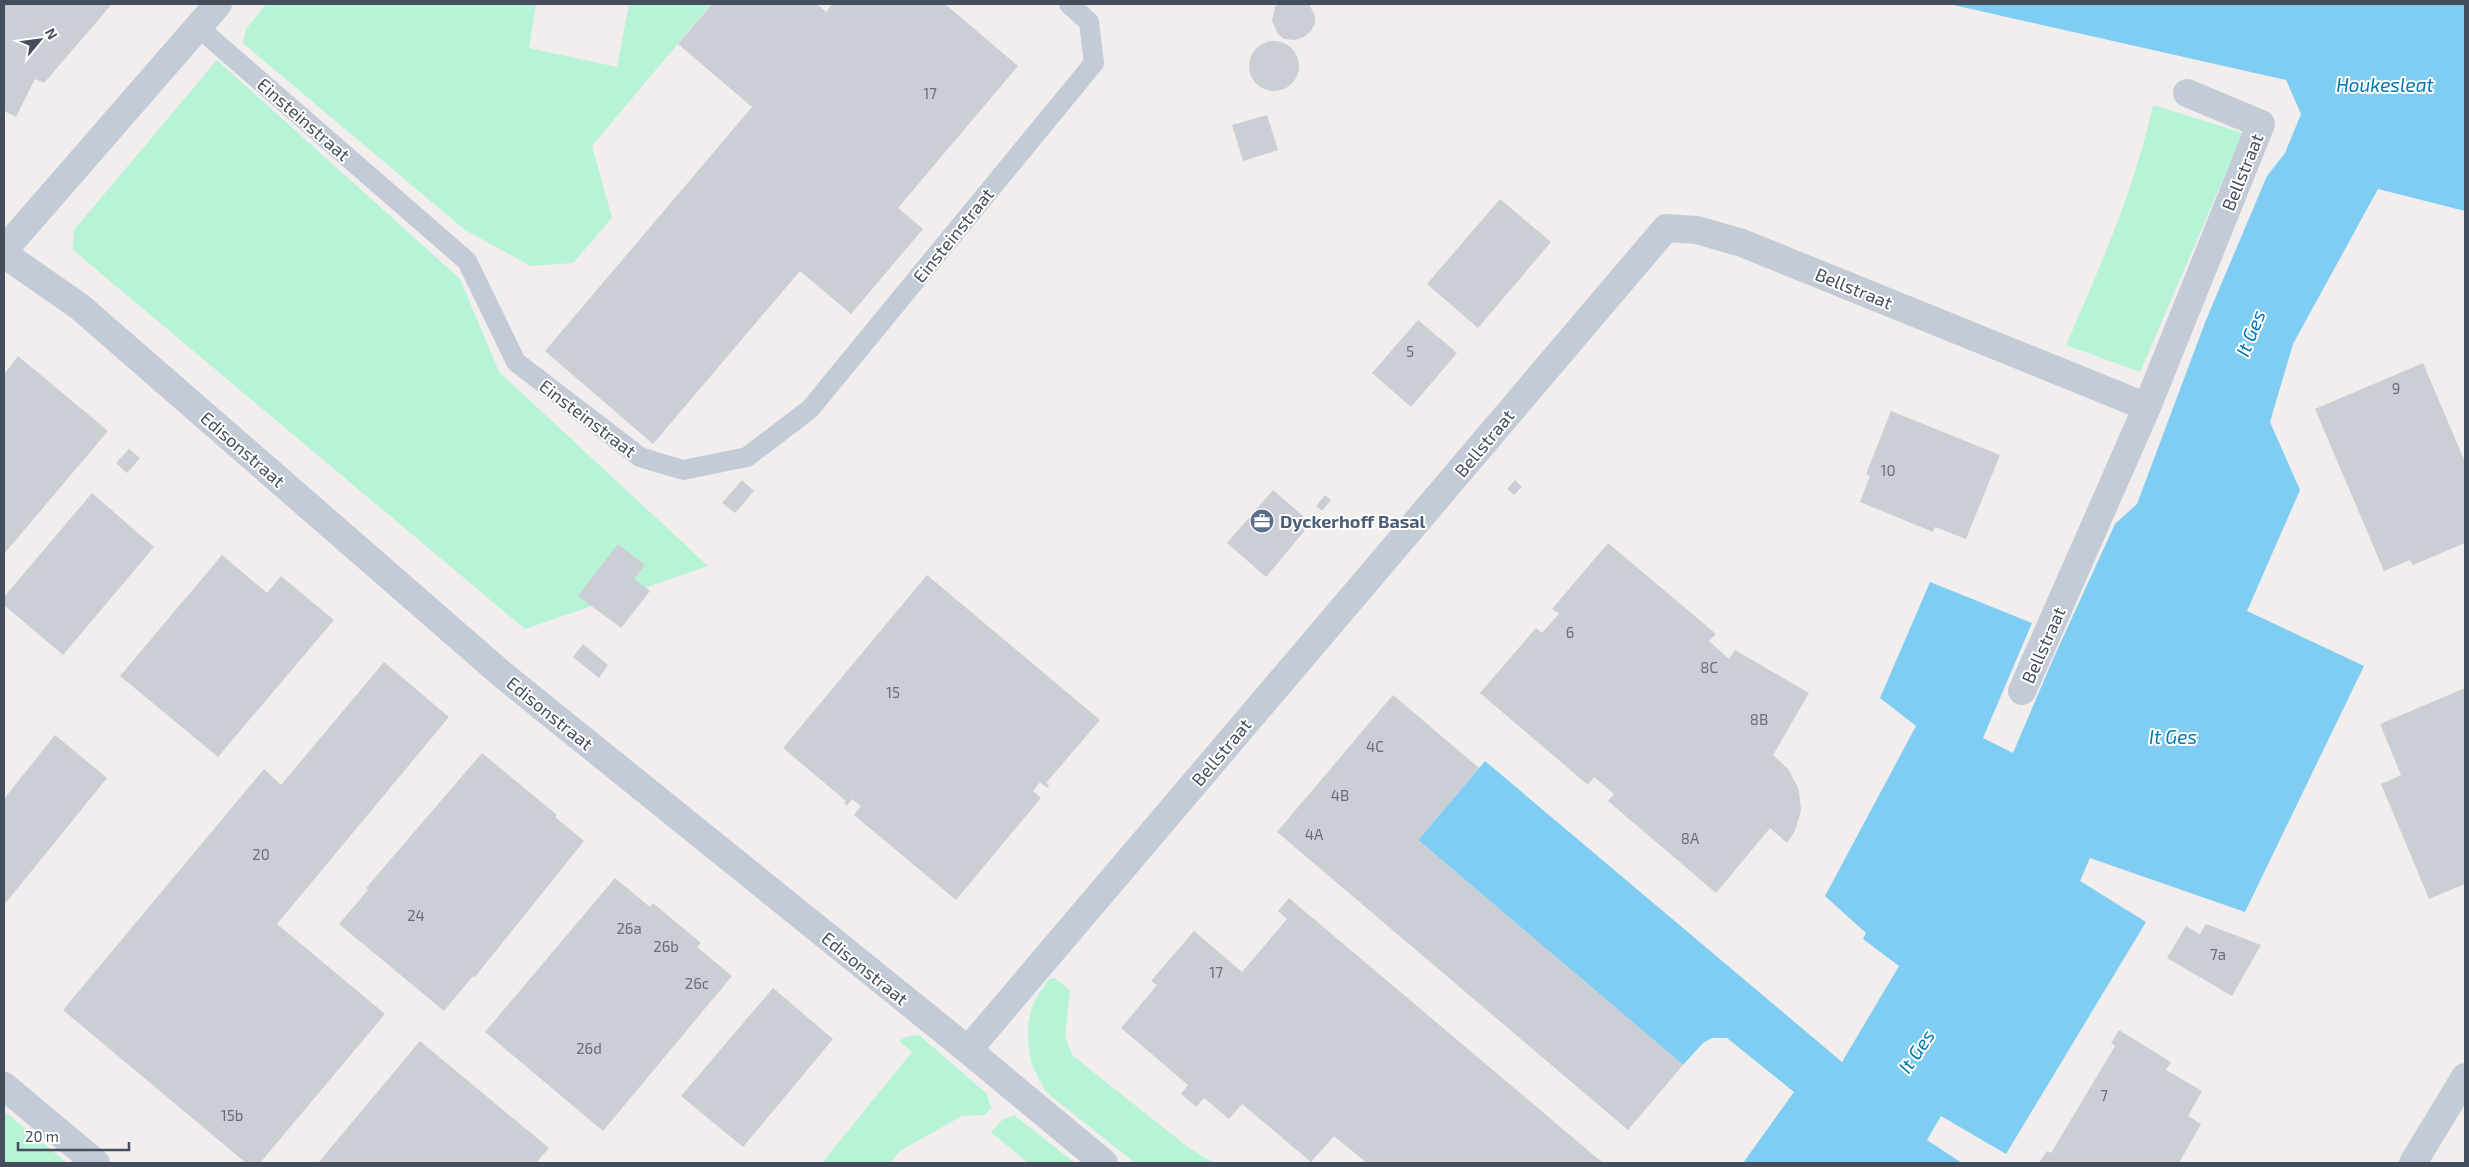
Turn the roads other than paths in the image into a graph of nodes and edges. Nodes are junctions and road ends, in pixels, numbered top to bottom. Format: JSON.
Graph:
{"nodes":[{"id":1,"x":218,"y":4,"type":"edge"},
{"id":2,"x":1069,"y":4,"type":"edge"},
{"id":3,"x":198,"y":27,"type":"junction"},
{"id":4,"x":2187,"y":93,"type":"dead end"},
{"id":5,"x":4,"y":250,"type":"edge"},
{"id":6,"x":4,"y":254,"type":"edge"},
{"id":7,"x":2147,"y":407,"type":"junction"},
{"id":8,"x":2022,"y":691,"type":"dead end"},
{"id":9,"x":968,"y":1050,"type":"junction"},
{"id":10,"x":2465,"y":1077,"type":"edge"},
{"id":11,"x":4,"y":1086,"type":"edge"},
{"id":12,"x":96,"y":1163,"type":"edge"},
{"id":13,"x":1104,"y":1163,"type":"edge"},
{"id":14,"x":2413,"y":1163,"type":"edge"}],
"edges":[{"from":1,"to":3,"type":"street"},
{"from":2,"to":3,"type":"lane","name":"Einsteinstraat"},
{"from":3,"to":5,"type":"street"},
{"from":4,"to":7,"type":"street","name":"Bellstraat"},
{"from":6,"to":9,"type":"street","name":"Edisonstraat"},
{"from":7,"to":8,"type":"street","name":"Bellstraat"},
{"from":7,"to":9,"type":"street","name":"Bellstraat"},
{"from":9,"to":13,"type":"street","name":"Edisonstraat"},
{"from":10,"to":14,"type":"street"},
{"from":11,"to":12,"type":"street"}]}
